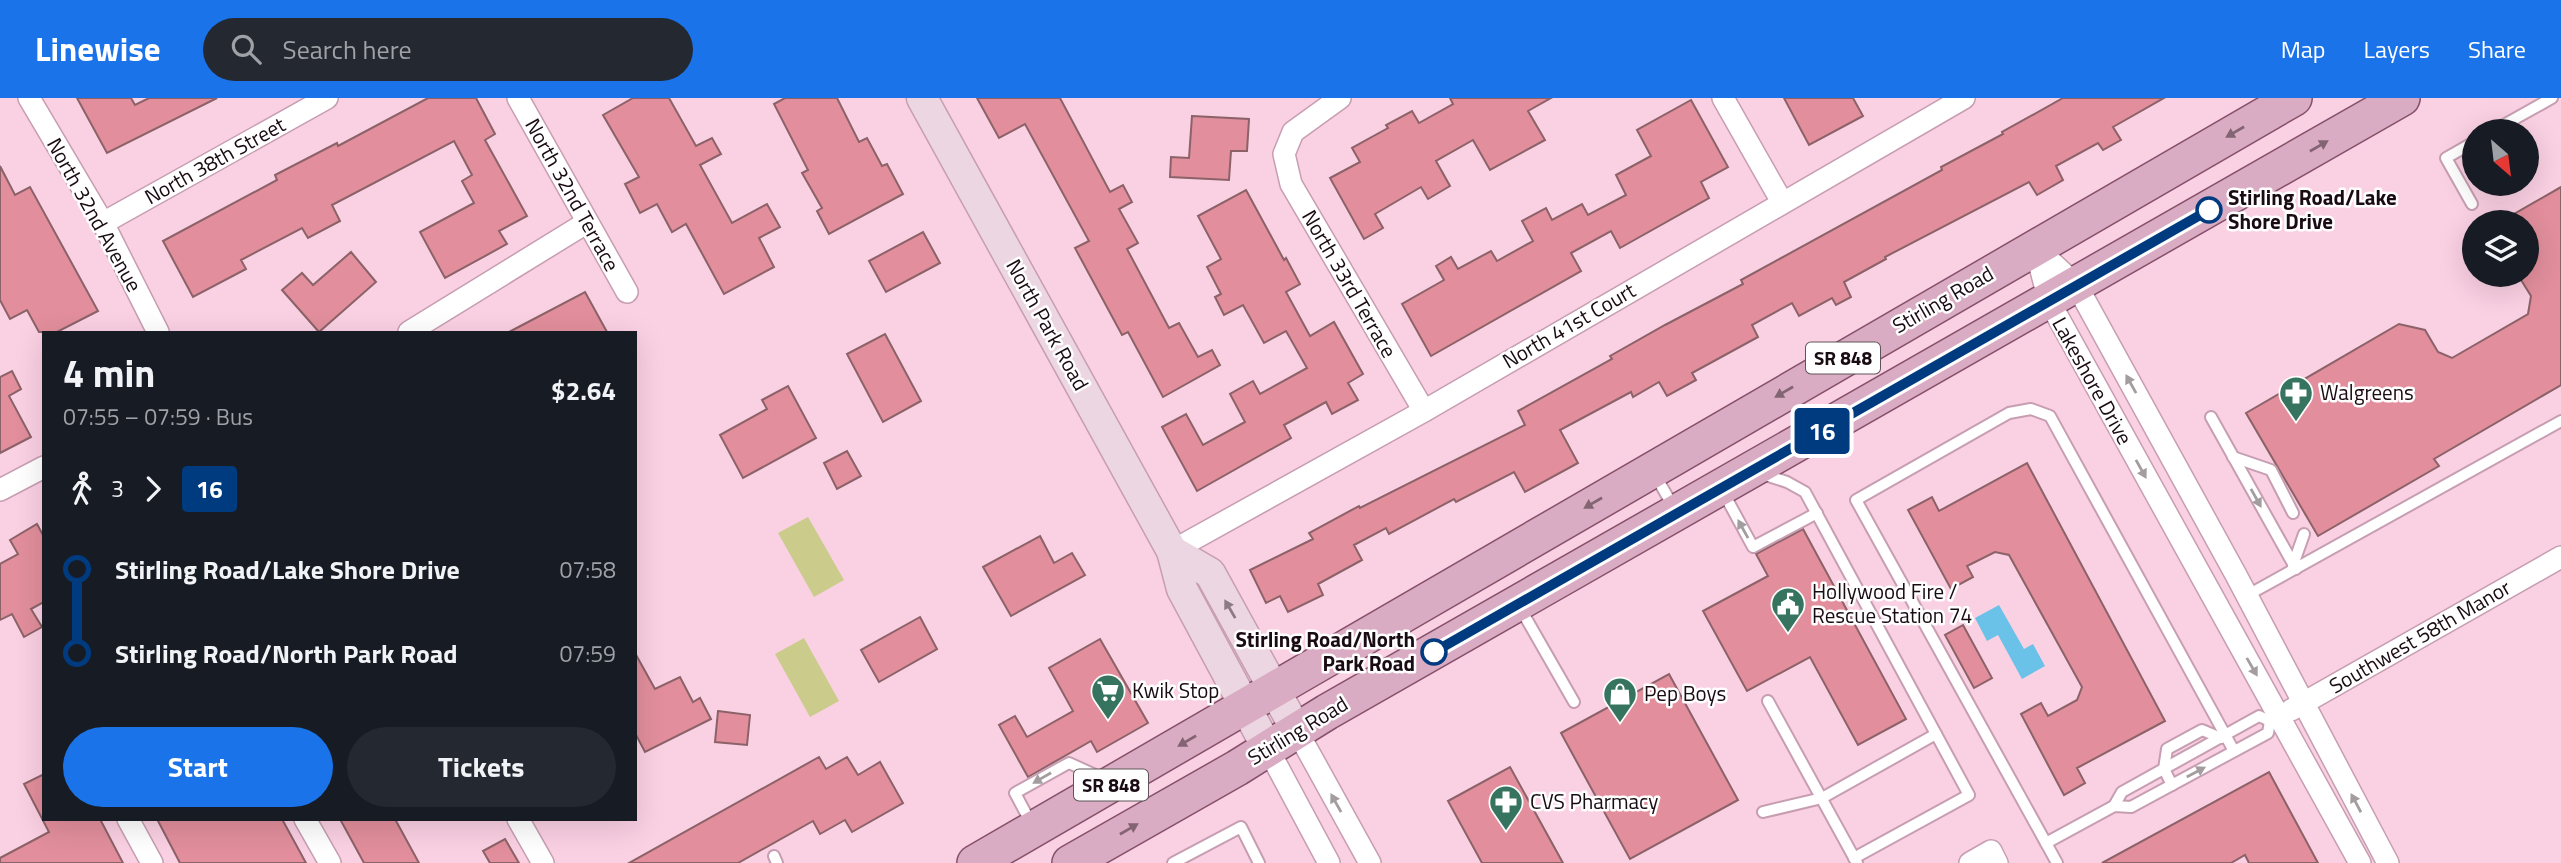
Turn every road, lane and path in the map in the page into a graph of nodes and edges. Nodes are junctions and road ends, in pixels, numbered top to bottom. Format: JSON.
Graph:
{"nodes":[{"id":1,"x":29,"y":98,"type":"edge"},
{"id":2,"x":327,"y":98,"type":"edge"},
{"id":3,"x":518,"y":98,"type":"edge"},
{"id":4,"x":922,"y":98,"type":"edge"},
{"id":5,"x":1340,"y":98,"type":"edge"},
{"id":6,"x":1723,"y":98,"type":"edge"},
{"id":7,"x":1964,"y":98,"type":"edge"},
{"id":8,"x":2294,"y":98,"type":"edge"},
{"id":9,"x":2402,"y":98,"type":"edge"},
{"id":10,"x":2552,"y":98,"type":"edge"},
{"id":11,"x":2372,"y":107,"type":"edge"},
{"id":12,"x":2514,"y":119,"type":"edge"},
{"id":13,"x":2462,"y":149,"type":"edge"},
{"id":14,"x":2462,"y":186,"type":"edge"},
{"id":15,"x":2467,"y":196,"type":"edge"},
{"id":16,"x":1782,"y":202,"type":"junction"},
{"id":17,"x":2472,"y":204,"type":"dead end"},
{"id":18,"x":103,"y":223,"type":"junction"},
{"id":19,"x":586,"y":223,"type":"junction"},
{"id":20,"x":2035,"y":247,"type":"junction"},
{"id":21,"x":626,"y":292,"type":"dead end"},
{"id":22,"x":2063,"y":294,"type":"junction"},
{"id":23,"x":157,"y":331,"type":"edge"},
{"id":24,"x":411,"y":331,"type":"edge"},
{"id":25,"x":1424,"y":411,"type":"junction"},
{"id":26,"x":2211,"y":417,"type":"dead end"},
{"id":27,"x":2561,"y":421,"type":"edge"},
{"id":28,"x":2233,"y":457,"type":"junction"},
{"id":29,"x":42,"y":468,"type":"edge"},
{"id":30,"x":1652,"y":469,"type":"junction"},
{"id":31,"x":1752,"y":470,"type":"junction"},
{"id":32,"x":1721,"y":488,"type":"junction"},
{"id":33,"x":0,"y":491,"type":"edge"},
{"id":34,"x":1677,"y":513,"type":"junction"},
{"id":35,"x":1817,"y":513,"type":"junction"},
{"id":36,"x":2293,"y":513,"type":"dead end"},
{"id":37,"x":2304,"y":534,"type":"dead end"},
{"id":38,"x":1172,"y":551,"type":"junction"},
{"id":39,"x":2561,"y":557,"type":"edge"},
{"id":40,"x":2295,"y":567,"type":"junction"},
{"id":41,"x":2246,"y":596,"type":"junction"},
{"id":42,"x":1518,"y":604,"type":"junction"},
{"id":43,"x":2220,"y":611,"type":"junction"},
{"id":44,"x":1275,"y":690,"type":"junction"},
{"id":45,"x":1768,"y":701,"type":"dead end"},
{"id":46,"x":1574,"y":702,"type":"dead end"},
{"id":47,"x":2304,"y":703,"type":"junction"},
{"id":48,"x":1246,"y":707,"type":"junction"},
{"id":49,"x":2275,"y":718,"type":"junction"},
{"id":50,"x":1297,"y":731,"type":"junction"},
{"id":51,"x":1936,"y":734,"type":"junction"},
{"id":52,"x":2223,"y":736,"type":"junction"},
{"id":53,"x":1268,"y":749,"type":"junction"},
{"id":54,"x":2234,"y":751,"type":"junction"},
{"id":55,"x":2164,"y":769,"type":"junction"},
{"id":56,"x":1113,"y":784,"type":"junction"},
{"id":57,"x":2172,"y":785,"type":"junction"},
{"id":58,"x":1822,"y":798,"type":"junction"},
{"id":59,"x":2114,"y":806,"type":"junction"},
{"id":60,"x":1763,"y":813,"type":"dead end"},
{"id":61,"x":129,"y":821,"type":"edge"},
{"id":62,"x":306,"y":821,"type":"edge"},
{"id":63,"x":519,"y":821,"type":"edge"},
{"id":64,"x":1034,"y":829,"type":"junction"},
{"id":65,"x":2046,"y":843,"type":"junction"},
{"id":66,"x":1994,"y":857,"type":"edge"},
{"id":67,"x":1856,"y":860,"type":"edge"},
{"id":68,"x":152,"y":863,"type":"edge"},
{"id":69,"x":330,"y":863,"type":"edge"},
{"id":70,"x":543,"y":863,"type":"edge"},
{"id":71,"x":975,"y":863,"type":"edge"},
{"id":72,"x":1070,"y":863,"type":"edge"},
{"id":73,"x":1173,"y":863,"type":"edge"},
{"id":74,"x":1259,"y":863,"type":"edge"},
{"id":75,"x":1329,"y":863,"type":"edge"},
{"id":76,"x":1370,"y":863,"type":"edge"},
{"id":77,"x":1970,"y":863,"type":"edge"},
{"id":78,"x":2057,"y":863,"type":"edge"},
{"id":79,"x":2360,"y":863,"type":"edge"},
{"id":80,"x":2388,"y":863,"type":"edge"}],
"edges":[{"from":1,"to":18,"type":"street","name":"North 32nd Avenue"},
{"from":2,"to":18,"type":"street","name":"North 38th Street"},
{"from":3,"to":19,"type":"street","name":"North 32nd Terrace"},
{"from":4,"to":38,"type":"street","name":"North Park Road"},
{"from":5,"to":25,"type":"street","name":"North 33rd Terrace"},
{"from":6,"to":16,"type":"street"},
{"from":7,"to":16,"type":"street","name":"North 41st Court"},
{"from":8,"to":20,"type":"main road","name":"Stirling Road","number":"SR 848","one_way":true},
{"from":9,"to":11,"type":"main road","name":"Stirling Road","number":"SR 848"},
{"from":10,"to":12,"type":"lane"},
{"from":22,"to":11,"type":"main road","name":"Stirling Road","number":"SR 848","one_way":true},
{"from":13,"to":14,"type":"lane"},
{"from":15,"to":17,"type":"lane"},
{"from":16,"to":25,"type":"street","name":"North 41st Court"},
{"from":18,"to":23,"type":"street","name":"North 32nd Avenue"},
{"from":19,"to":21,"type":"street","name":"North 32nd Terrace"},
{"from":19,"to":24,"type":"street"},
{"from":20,"to":22,"type":"street","name":"Lakeshore Drive"},
{"from":20,"to":22,"type":"street","name":"Lakeshore Drive"},
{"from":20,"to":30,"type":"main road","name":"Stirling Road","number":"SR 848","one_way":true},
{"from":22,"to":31,"type":"main road","name":"Stirling Road","number":"SR 848"},
{"from":41,"to":22,"type":"street","name":"Lakeshore Drive","one_way":true},
{"from":22,"to":43,"type":"street","name":"Lakeshore Drive","one_way":true},
{"from":25,"to":38,"type":"street","name":"North 41st Court"},
{"from":26,"to":28,"type":"lane"},
{"from":27,"to":40,"type":"lane"},
{"from":28,"to":36,"type":"lane"},
{"from":28,"to":40,"type":"lane","one_way":true},
{"from":29,"to":33,"type":"street"},
{"from":30,"to":34,"type":"lane"},
{"from":30,"to":44,"type":"main road","name":"Stirling Road","number":"SR 848","one_way":true},
{"from":31,"to":32,"type":"main road","name":"Stirling Road","number":"SR 848"},
{"from":31,"to":35,"type":"lane"},
{"from":32,"to":34,"type":"main road","name":"Stirling Road","number":"SR 848"},
{"from":35,"to":32,"type":"lane","one_way":true},
{"from":34,"to":42,"type":"main road","name":"Stirling Road","number":"SR 848"},
{"from":35,"to":51,"type":"lane"},
{"from":37,"to":40,"type":"lane"},
{"from":44,"to":38,"type":"street","one_way":true},
{"from":38,"to":48,"type":"street","name":"North Park Road"},
{"from":39,"to":47,"type":"street","name":"Southwest 58th Manor"},
{"from":40,"to":41,"type":"lane"},
{"from":41,"to":43,"type":"street"},
{"from":41,"to":47,"type":"street","name":"Lakeshore Drive"},
{"from":42,"to":46,"type":"lane"},
{"from":42,"to":50,"type":"main road","name":"Stirling Road","number":"SR 848"},
{"from":43,"to":49,"type":"street","name":"Lakeshore Drive","one_way":true},
{"from":44,"to":48,"type":"main road","name":"Stirling Road","number":"SR 848"},
{"from":44,"to":50,"type":"street"},
{"from":45,"to":58,"type":"lane"},
{"from":47,"to":49,"type":"street","name":"Southwest 58th Manor"},
{"from":80,"to":47,"type":"street","name":"Lakeshore Drive","one_way":true},
{"from":48,"to":53,"type":"street","name":"North Park Road"},
{"from":48,"to":56,"type":"main road","name":"Stirling Road","number":"SR 848","one_way":true},
{"from":49,"to":52,"type":"lane"},
{"from":49,"to":54,"type":"lane"},
{"from":49,"to":79,"type":"street","name":"Lakeshore Drive"},
{"from":50,"to":53,"type":"main road","name":"Stirling Road","number":"SR 848"},
{"from":76,"to":50,"type":"street","one_way":true},
{"from":51,"to":58,"type":"lane"},
{"from":51,"to":67,"type":"lane"},
{"from":52,"to":54,"type":"lane"},
{"from":52,"to":55,"type":"lane"},
{"from":52,"to":55,"type":"lane"},
{"from":52,"to":65,"type":"lane"},
{"from":72,"to":53,"type":"main road","name":"Stirling Road","number":"SR 848","one_way":true},
{"from":53,"to":75,"type":"street"},
{"from":57,"to":54,"type":"lane","one_way":true},
{"from":55,"to":57,"type":"lane"},
{"from":55,"to":59,"type":"lane"},
{"from":56,"to":64,"type":"main road","name":"Stirling Road","number":"SR 848"},
{"from":56,"to":64,"type":"lane","one_way":true},
{"from":57,"to":59,"type":"lane"},
{"from":58,"to":60,"type":"lane"},
{"from":58,"to":67,"type":"lane"},
{"from":59,"to":65,"type":"lane"},
{"from":61,"to":68,"type":"street"},
{"from":62,"to":69,"type":"street"},
{"from":63,"to":70,"type":"street"},
{"from":64,"to":71,"type":"main road","name":"Stirling Road","number":"SR 848"},
{"from":65,"to":78,"type":"lane"},
{"from":66,"to":77,"type":"street"},
{"from":73,"to":74,"type":"lane"}]}
